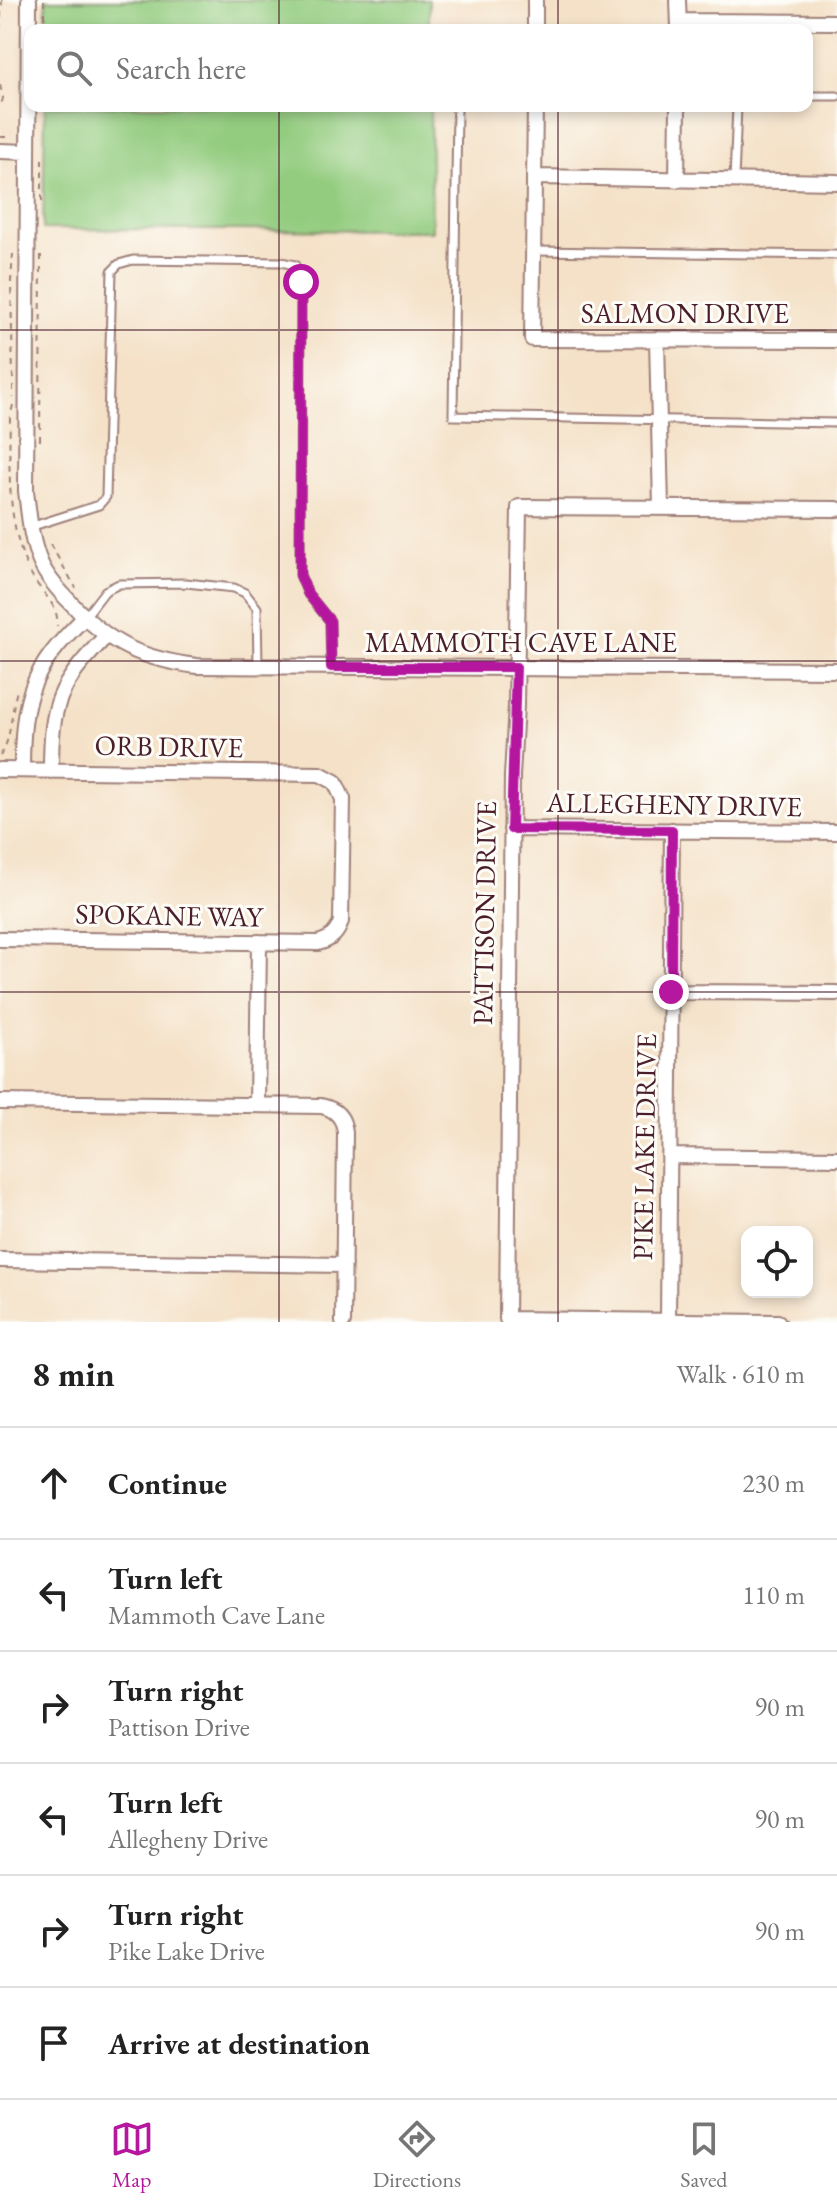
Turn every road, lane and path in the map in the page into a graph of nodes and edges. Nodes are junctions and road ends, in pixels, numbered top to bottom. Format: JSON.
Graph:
{"nodes":[{"id":1,"x":2,"y":0,"type":"edge"},
{"id":2,"x":29,"y":0,"type":"edge"},
{"id":3,"x":44,"y":0,"type":"edge"},
{"id":4,"x":535,"y":0,"type":"edge"},
{"id":5,"x":678,"y":0,"type":"edge"},
{"id":6,"x":837,"y":22,"type":"edge"},
{"id":7,"x":29,"y":24,"type":"edge"},
{"id":8,"x":44,"y":24,"type":"edge"},
{"id":9,"x":535,"y":24,"type":"edge"},
{"id":10,"x":679,"y":24,"type":"edge"},
{"id":11,"x":758,"y":24,"type":"edge"},
{"id":12,"x":0,"y":30,"type":"edge"},
{"id":13,"x":0,"y":85,"type":"edge"},
{"id":14,"x":813,"y":96,"type":"edge"},
{"id":15,"x":837,"y":96,"type":"edge"},
{"id":16,"x":0,"y":108,"type":"edge"},
{"id":17,"x":28,"y":112,"type":"edge"},
{"id":18,"x":457,"y":112,"type":"edge"},
{"id":19,"x":535,"y":112,"type":"edge"},
{"id":20,"x":678,"y":112,"type":"edge"},
{"id":21,"x":737,"y":112,"type":"edge"},
{"id":22,"x":0,"y":137,"type":"edge"},
{"id":23,"x":12,"y":137,"type":"dead end"},
{"id":24,"x":0,"y":151,"type":"edge"},
{"id":25,"x":28,"y":152,"type":"junction"},
{"id":26,"x":535,"y":177,"type":"junction"},
{"id":27,"x":677,"y":180,"type":"junction"},
{"id":28,"x":734,"y":181,"type":"junction"},
{"id":29,"x":837,"y":182,"type":"edge"},
{"id":30,"x":534,"y":251,"type":"junction"},
{"id":31,"x":837,"y":255,"type":"edge"},
{"id":32,"x":657,"y":339,"type":"junction"},
{"id":33,"x":837,"y":340,"type":"edge"},
{"id":34,"x":660,"y":421,"type":"junction"},
{"id":35,"x":837,"y":423,"type":"edge"},
{"id":36,"x":661,"y":508,"type":"junction"},
{"id":37,"x":837,"y":509,"type":"edge"},
{"id":38,"x":30,"y":527,"type":"junction"},
{"id":39,"x":50,"y":544,"type":"dead end"},
{"id":40,"x":78,"y":592,"type":"dead end"},
{"id":41,"x":84,"y":618,"type":"junction"},
{"id":42,"x":105,"y":637,"type":"junction"},
{"id":43,"x":407,"y":654,"type":"dead end"},
{"id":44,"x":504,"y":655,"type":"dead end"},
{"id":45,"x":258,"y":666,"type":"junction"},
{"id":46,"x":331,"y":667,"type":"junction"},
{"id":47,"x":516,"y":667,"type":"junction"},
{"id":48,"x":837,"y":670,"type":"edge"},
{"id":49,"x":17,"y":690,"type":"dead end"},
{"id":50,"x":0,"y":756,"type":"edge"},
{"id":51,"x":0,"y":770,"type":"edge"},
{"id":52,"x":22,"y":770,"type":"junction"},
{"id":53,"x":51,"y":771,"type":"junction"},
{"id":54,"x":511,"y":829,"type":"junction"},
{"id":55,"x":672,"y":830,"type":"junction"},
{"id":56,"x":837,"y":832,"type":"edge"},
{"id":57,"x":334,"y":934,"type":"joint"},
{"id":58,"x":0,"y":939,"type":"edge"},
{"id":59,"x":259,"y":942,"type":"junction"},
{"id":60,"x":671,"y":992,"type":"junction"},
{"id":61,"x":837,"y":993,"type":"edge"},
{"id":62,"x":0,"y":1102,"type":"edge"},
{"id":63,"x":257,"y":1105,"type":"junction"},
{"id":64,"x":669,"y":1156,"type":"junction"},
{"id":65,"x":837,"y":1158,"type":"edge"},
{"id":66,"x":0,"y":1260,"type":"edge"},
{"id":67,"x":344,"y":1265,"type":"junction"},
{"id":68,"x":584,"y":1321,"type":"edge"},
{"id":69,"x":668,"y":1321,"type":"edge"},
{"id":70,"x":343,"y":1322,"type":"edge"},
{"id":71,"x":778,"y":1322,"type":"edge"}],
"edges":[{"from":1,"to":12,"type":"path"},
{"from":2,"to":7,"type":"street","name":"MAMMOTH CAVE LANE"},
{"from":3,"to":8,"type":"path"},
{"from":4,"to":9,"type":"street"},
{"from":5,"to":10,"type":"street"},
{"from":6,"to":11,"type":"street"},
{"from":13,"to":16,"type":"path"},
{"from":14,"to":15,"type":"lane"},
{"from":17,"to":25,"type":"street","name":"MAMMOTH CAVE LANE"},
{"from":18,"to":34,"type":"lane"},
{"from":19,"to":26,"type":"street"},
{"from":20,"to":27,"type":"street"},
{"from":21,"to":28,"type":"lane"},
{"from":22,"to":23,"type":"path"},
{"from":24,"to":25,"type":"street"},
{"from":25,"to":38,"type":"street","name":"MAMMOTH CAVE LANE"},
{"from":26,"to":27,"type":"street"},
{"from":26,"to":30,"type":"street"},
{"from":27,"to":28,"type":"street"},
{"from":28,"to":29,"type":"street"},
{"from":30,"to":31,"type":"lane"},
{"from":30,"to":32,"type":"street","name":"SALMON DRIVE"},
{"from":32,"to":33,"type":"street","name":"SALMON DRIVE"},
{"from":32,"to":34,"type":"street"},
{"from":34,"to":35,"type":"lane"},
{"from":34,"to":36,"type":"street"},
{"from":36,"to":37,"type":"street"},
{"from":36,"to":47,"type":"street","name":"PATTISON DRIVE"},
{"from":38,"to":41,"type":"street","name":"MAMMOTH CAVE LANE"},
{"from":38,"to":46,"type":"lane"},
{"from":39,"to":40,"type":"path"},
{"from":41,"to":42,"type":"street","name":"MAMMOTH CAVE LANE"},
{"from":41,"to":45,"type":"lane"},
{"from":41,"to":52,"type":"street"},
{"from":42,"to":45,"type":"street","name":"MAMMOTH CAVE LANE"},
{"from":42,"to":53,"type":"street"},
{"from":43,"to":44,"type":"path"},
{"from":45,"to":46,"type":"street","name":"MAMMOTH CAVE LANE"},
{"from":46,"to":47,"type":"street","name":"MAMMOTH CAVE LANE"},
{"from":47,"to":48,"type":"street","name":"MAMMOTH CAVE LANE"},
{"from":47,"to":54,"type":"street","name":"PATTISON DRIVE"},
{"from":49,"to":50,"type":"path"},
{"from":51,"to":52,"type":"street","name":"ORB DRIVE"},
{"from":52,"to":53,"type":"street","name":"ORB DRIVE"},
{"from":53,"to":57,"type":"street","name":"ORB DRIVE"},
{"from":54,"to":55,"type":"street","name":"ALLEGHENY DRIVE"},
{"from":54,"to":68,"type":"street","name":"PATTISON DRIVE"},
{"from":55,"to":56,"type":"street","name":"ALLEGHENY DRIVE"},
{"from":55,"to":60,"type":"street","name":"PIKE LAKE DRIVE"},
{"from":57,"to":59,"type":"street","name":"SPOKANE WAY"},
{"from":58,"to":59,"type":"street","name":"SPOKANE WAY"},
{"from":59,"to":63,"type":"street"},
{"from":60,"to":61,"type":"street"},
{"from":60,"to":64,"type":"street","name":"PIKE LAKE DRIVE"},
{"from":62,"to":63,"type":"street"},
{"from":63,"to":67,"type":"street"},
{"from":64,"to":65,"type":"street"},
{"from":64,"to":69,"type":"street","name":"PIKE LAKE DRIVE"},
{"from":66,"to":67,"type":"street"},
{"from":67,"to":70,"type":"street"},
{"from":68,"to":69,"type":"street"},
{"from":69,"to":71,"type":"street"}]}
